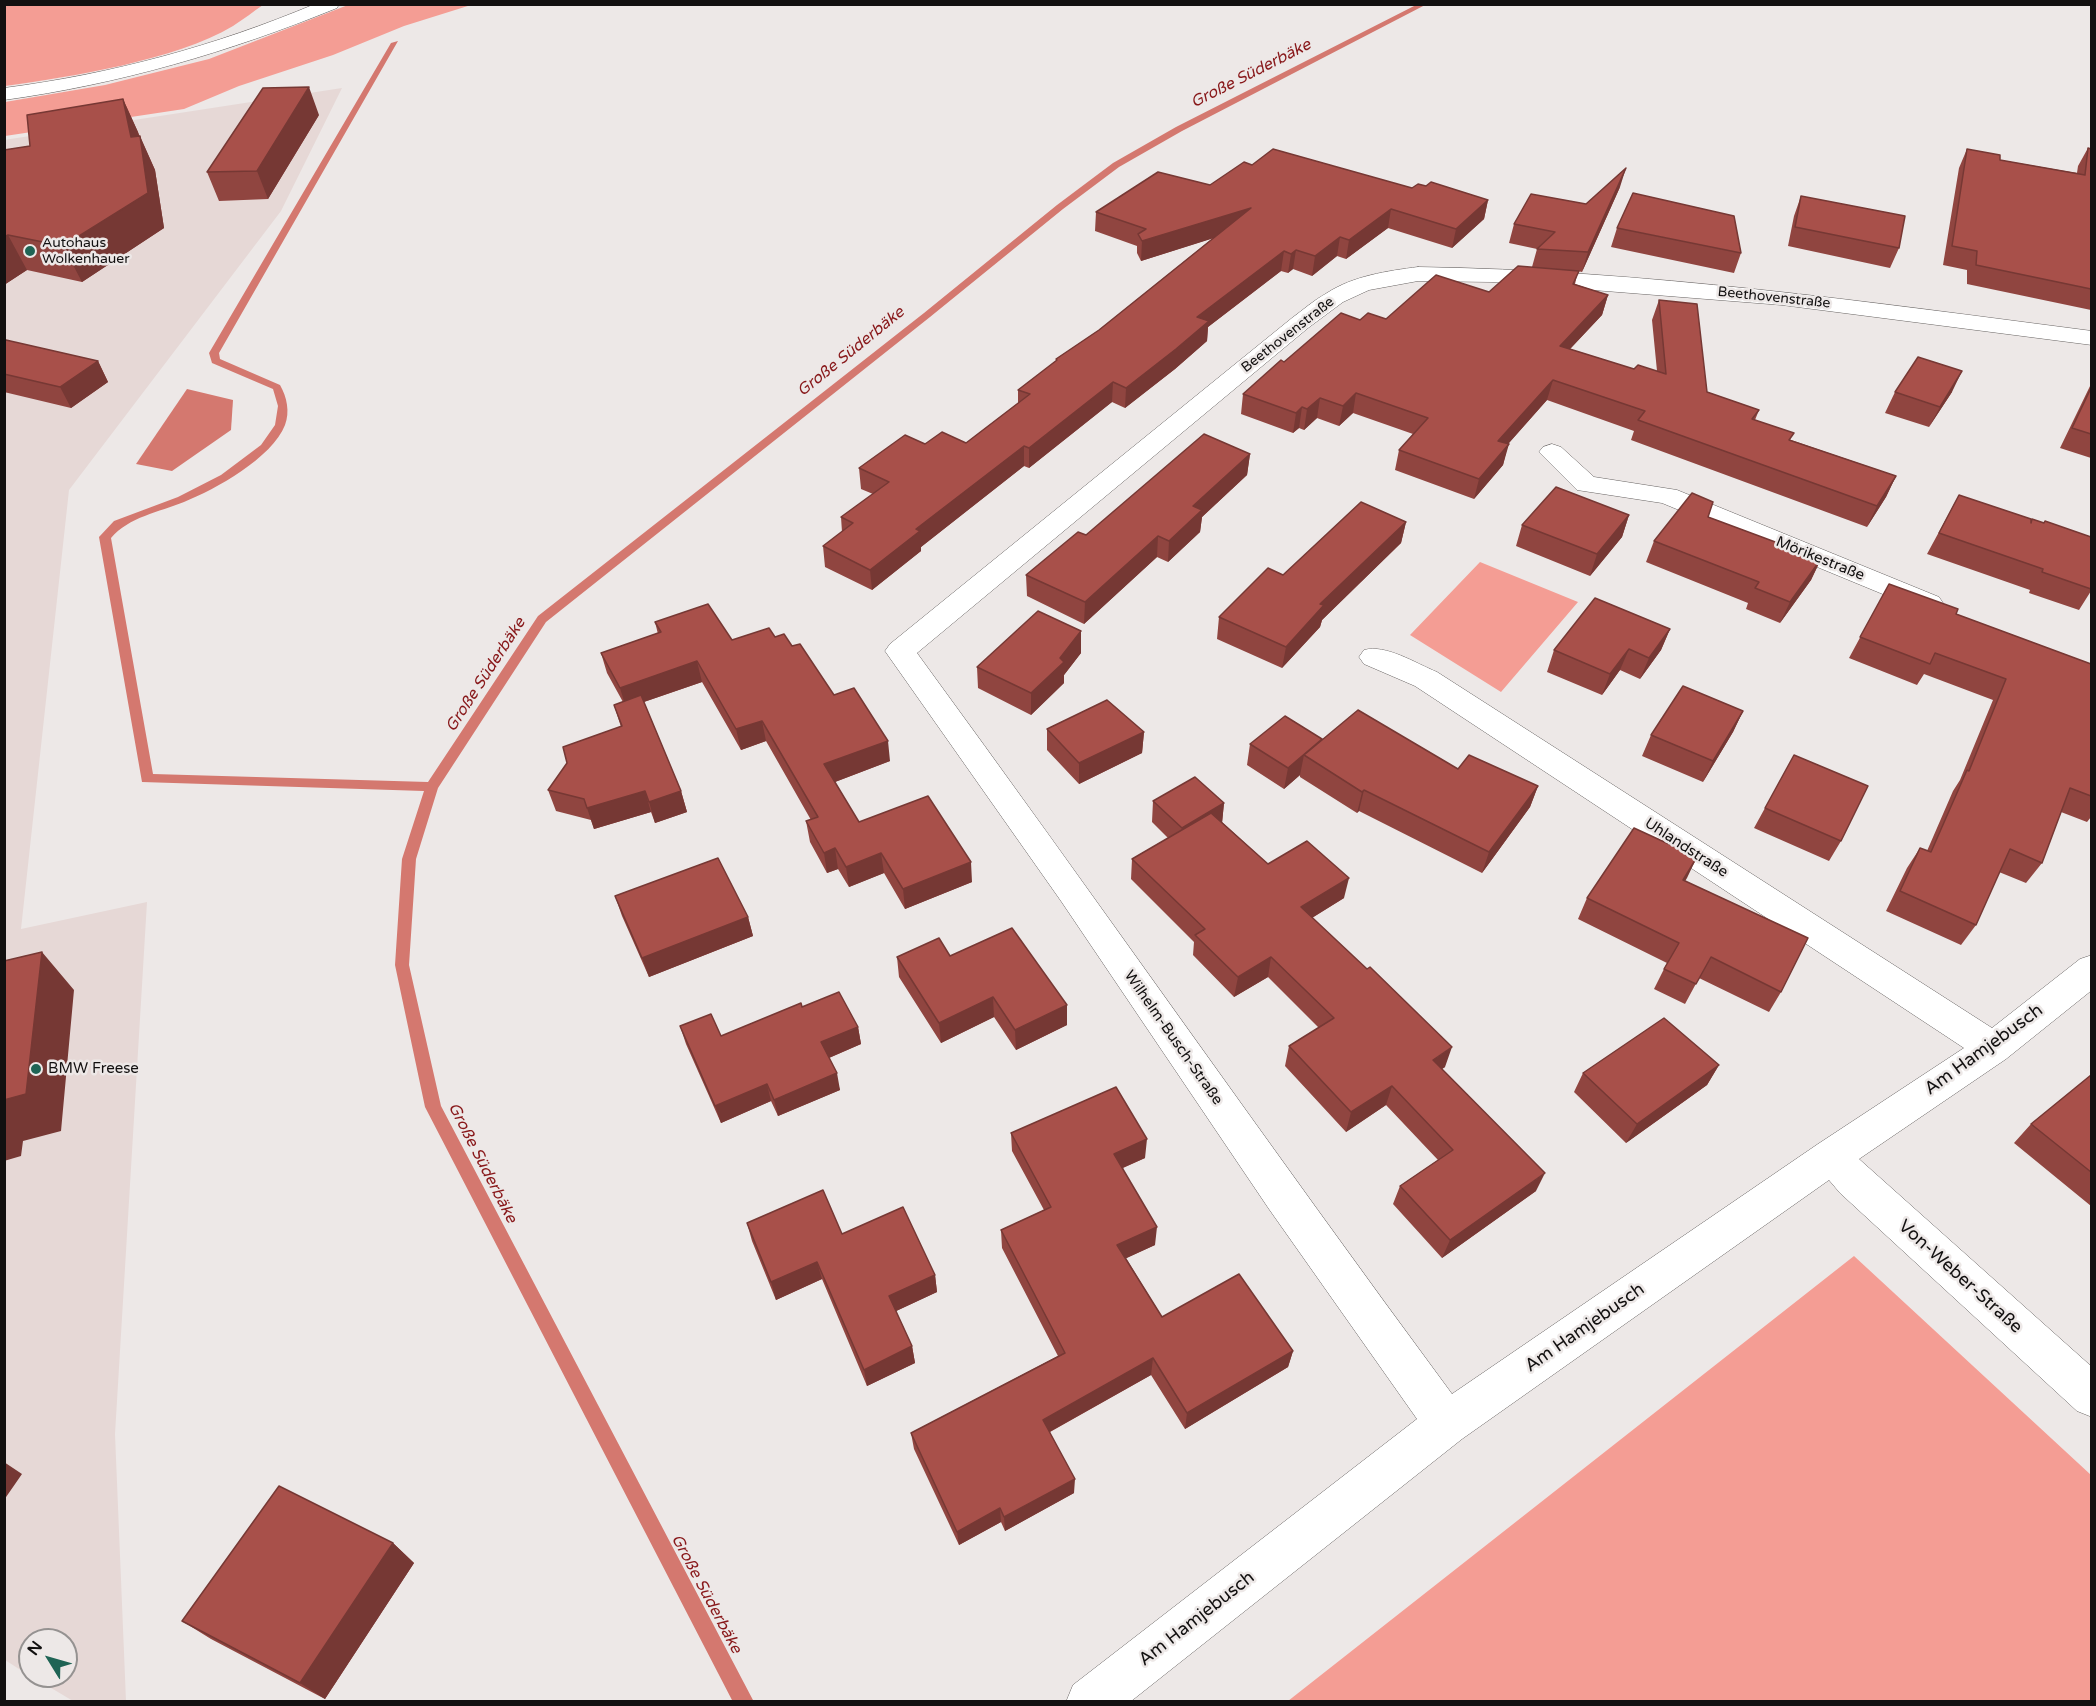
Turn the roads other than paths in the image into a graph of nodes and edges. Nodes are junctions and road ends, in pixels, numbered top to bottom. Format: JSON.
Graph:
{"nodes":[{"id":1,"x":331,"y":4,"type":"edge"},
{"id":2,"x":272,"y":11,"type":"dead end"},
{"id":3,"x":194,"y":54,"type":"junction"},
{"id":4,"x":4,"y":94,"type":"edge"},
{"id":5,"x":2091,"y":338,"type":"edge"},
{"id":6,"x":1552,"y":452,"type":"dead end"},
{"id":7,"x":1950,"y":612,"type":"edge"},
{"id":8,"x":900,"y":651,"type":"joint"},
{"id":9,"x":1374,"y":657,"type":"dead end"},
{"id":10,"x":2091,"y":969,"type":"edge"},
{"id":11,"x":1993,"y":1048,"type":"junction"},
{"id":12,"x":1832,"y":1156,"type":"junction"},
{"id":13,"x":2091,"y":1396,"type":"edge"},
{"id":14,"x":1446,"y":1424,"type":"junction"},
{"id":15,"x":1090,"y":1701,"type":"edge"}],
"edges":[{"from":1,"to":3,"type":"main road"},
{"from":2,"to":3,"type":"main road"},
{"from":3,"to":4,"type":"main road"},
{"from":5,"to":8,"type":"main road","name":"Beethovenstraße"},
{"from":6,"to":7,"type":"main road","name":"Mörikestraße"},
{"from":8,"to":14,"type":"main road","name":"Wilhelm-Busch-Straße"},
{"from":9,"to":11,"type":"main road","name":"Uhlandstraße"},
{"from":10,"to":11,"type":"main road","name":"Am Hamjebusch"},
{"from":11,"to":12,"type":"main road","name":"Am Hamjebusch"},
{"from":12,"to":13,"type":"main road","name":"Von-Weber-Straße"},
{"from":12,"to":14,"type":"main road","name":"Am Hamjebusch"},
{"from":14,"to":15,"type":"main road","name":"Am Hamjebusch"}]}
